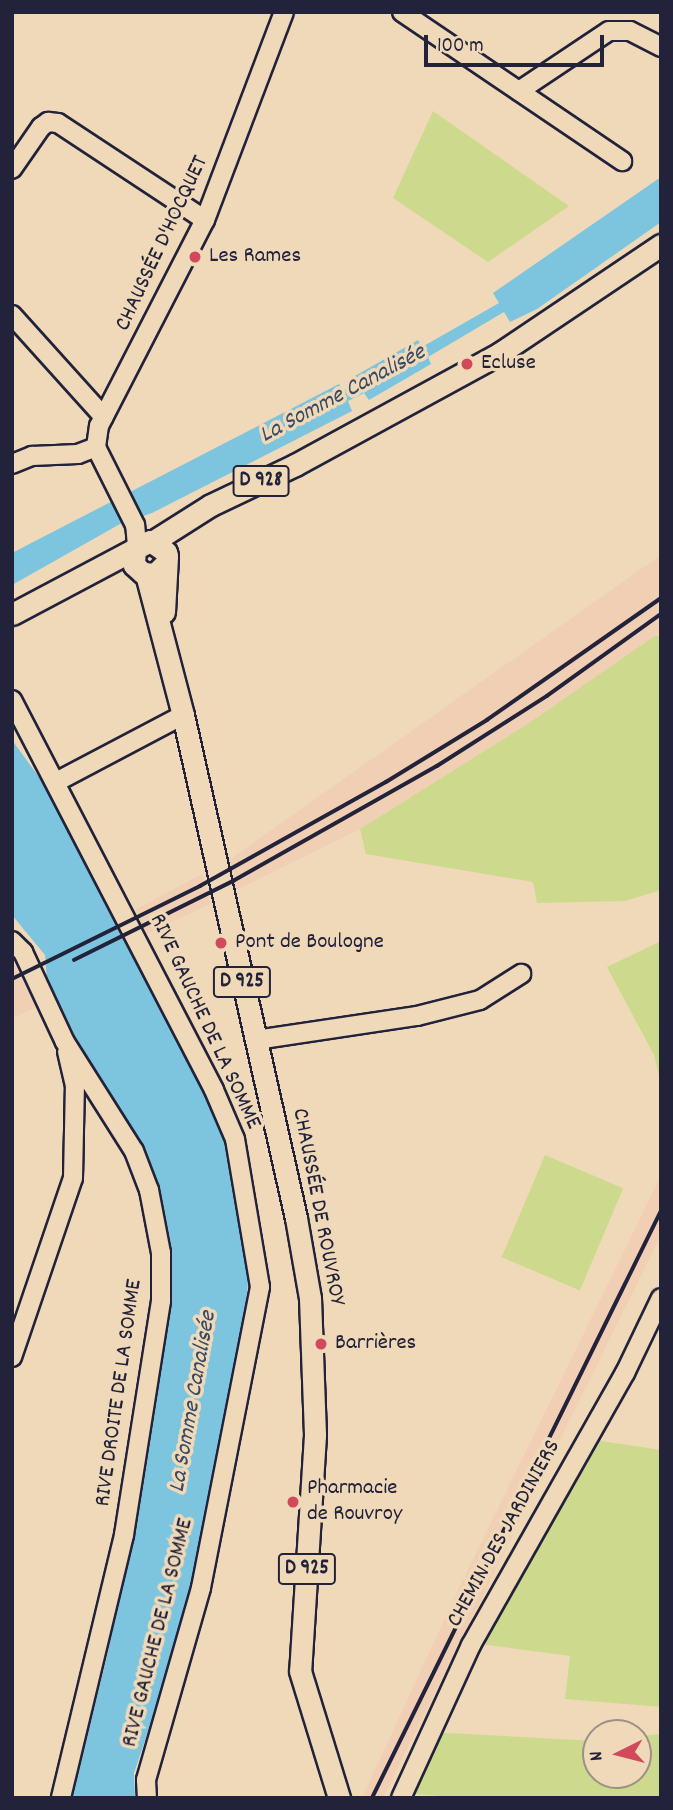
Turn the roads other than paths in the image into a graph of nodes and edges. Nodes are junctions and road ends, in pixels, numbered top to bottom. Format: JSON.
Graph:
{"nodes":[{"id":1,"x":284,"y":12,"type":"edge"},
{"id":2,"x":402,"y":12,"type":"edge"},
{"id":3,"x":661,"y":47,"type":"edge"},
{"id":4,"x":519,"y":91,"type":"junction"},
{"id":5,"x":622,"y":161,"type":"dead end"},
{"id":6,"x":12,"y":169,"type":"edge"},
{"id":7,"x":205,"y":220,"type":"junction"},
{"id":8,"x":661,"y":245,"type":"edge"},
{"id":9,"x":12,"y":315,"type":"edge"},
{"id":10,"x":104,"y":417,"type":"junction"},
{"id":11,"x":96,"y":447,"type":"junction"},
{"id":12,"x":12,"y":464,"type":"edge"},
{"id":13,"x":147,"y":551,"type":"junction"},
{"id":14,"x":12,"y":616,"type":"edge"},
{"id":15,"x":12,"y":699,"type":"edge"},
{"id":16,"x":183,"y":715,"type":"junction"},
{"id":17,"x":56,"y":782,"type":"junction"},
{"id":18,"x":12,"y":941,"type":"edge"},
{"id":19,"x":521,"y":974,"type":"dead end"},
{"id":20,"x":256,"y":1040,"type":"junction"},
{"id":21,"x":65,"y":1041,"type":"junction"},
{"id":22,"x":661,"y":1298,"type":"edge"},
{"id":23,"x":12,"y":1357,"type":"edge"},
{"id":24,"x":61,"y":1798,"type":"edge"},
{"id":25,"x":147,"y":1798,"type":"edge"},
{"id":26,"x":339,"y":1798,"type":"edge"},
{"id":27,"x":401,"y":1798,"type":"edge"}],
"edges":[{"from":1,"to":7,"type":"street","name":"CHAUSSÉE D'HOCQUET"},
{"from":2,"to":4,"type":"street"},
{"from":3,"to":4,"type":"street"},
{"from":4,"to":5,"type":"street"},
{"from":6,"to":7,"type":"street"},
{"from":7,"to":10,"type":"street","name":"CHAUSSÉE D'HOCQUET"},
{"from":8,"to":13,"type":"main road","number":"D 928"},
{"from":9,"to":10,"type":"street"},
{"from":10,"to":11,"type":"street","name":"CHAUSSÉE D'HOCQUET"},
{"from":11,"to":12,"type":"street"},
{"from":11,"to":13,"type":"street"},
{"from":13,"to":14,"type":"main road"},
{"from":13,"to":16,"type":"main road","name":"CHAUSSÉE DE ROUVROY","number":"D 925"},
{"from":15,"to":17,"type":"street","name":"RIVE GAUCHE DE LA SOMME"},
{"from":16,"to":17,"type":"street"},
{"from":16,"to":20,"type":"main road","name":"CHAUSSÉE DE ROUVROY","number":"D 925"},
{"from":17,"to":25,"type":"street","name":"RIVE GAUCHE DE LA SOMME"},
{"from":18,"to":21,"type":"street","name":"RIVE DROITE DE LA SOMME"},
{"from":19,"to":20,"type":"street"},
{"from":20,"to":26,"type":"main road","name":"CHAUSSÉE DE ROUVROY","number":"D 925"},
{"from":21,"to":23,"type":"street"},
{"from":21,"to":24,"type":"street","name":"RIVE DROITE DE LA SOMME"},
{"from":22,"to":27,"type":"street","name":"CHEMIN DES JARDINIERS"}]}
